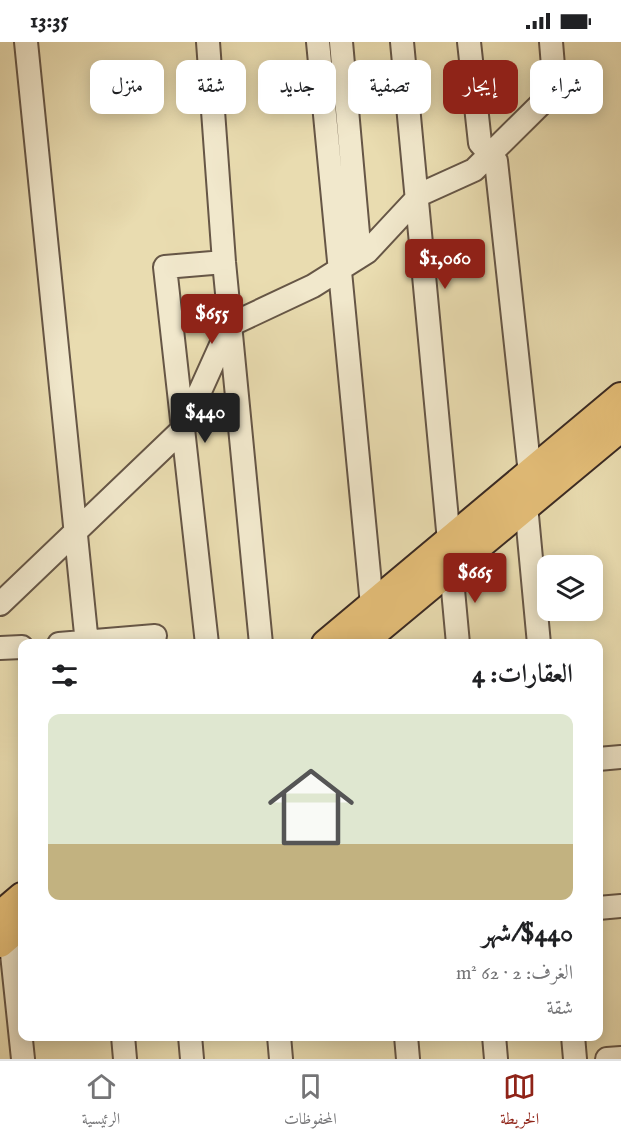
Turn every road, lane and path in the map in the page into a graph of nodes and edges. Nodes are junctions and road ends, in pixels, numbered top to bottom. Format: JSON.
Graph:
{"nodes":[{"id":1,"x":26,"y":42,"type":"edge"},
{"id":2,"x":208,"y":42,"type":"edge"},
{"id":3,"x":318,"y":42,"type":"edge"},
{"id":4,"x":341,"y":42,"type":"edge"},
{"id":5,"x":402,"y":42,"type":"edge"},
{"id":6,"x":469,"y":42,"type":"edge"},
{"id":7,"x":551,"y":42,"type":"edge"},
{"id":8,"x":489,"y":156,"type":"junction"},
{"id":9,"x":416,"y":198,"type":"junction"},
{"id":10,"x":360,"y":256,"type":"junction"},
{"id":11,"x":224,"y":262,"type":"junction"},
{"id":12,"x":339,"y":269,"type":"junction"},
{"id":13,"x":230,"y":325,"type":"junction"},
{"id":14,"x":621,"y":397,"type":"edge"},
{"id":15,"x":621,"y":427,"type":"edge"},
{"id":16,"x":183,"y":429,"type":"junction"},
{"id":17,"x":530,"y":474,"type":"junction"},
{"id":18,"x":526,"y":506,"type":"junction"},
{"id":19,"x":76,"y":532,"type":"junction"},
{"id":20,"x":450,"y":554,"type":"junction"},
{"id":21,"x":0,"y":604,"type":"edge"},
{"id":22,"x":372,"y":605,"type":"junction"},
{"id":23,"x":155,"y":636,"type":"dead end"},
{"id":24,"x":87,"y":639,"type":"edge"},
{"id":25,"x":121,"y":639,"type":"edge"},
{"id":26,"x":206,"y":639,"type":"edge"},
{"id":27,"x":261,"y":639,"type":"edge"},
{"id":28,"x":332,"y":639,"type":"edge"},
{"id":29,"x":369,"y":639,"type":"edge"},
{"id":30,"x":458,"y":639,"type":"edge"},
{"id":31,"x":539,"y":639,"type":"edge"},
{"id":32,"x":18,"y":646,"type":"edge"},
{"id":33,"x":0,"y":648,"type":"edge"},
{"id":34,"x":621,"y":757,"type":"edge"},
{"id":35,"x":603,"y":759,"type":"edge"},
{"id":36,"x":18,"y":906,"type":"edge"},
{"id":37,"x":621,"y":906,"type":"edge"},
{"id":38,"x":603,"y":908,"type":"edge"},
{"id":39,"x":8,"y":930,"type":"edge"},
{"id":40,"x":18,"y":1016,"type":"edge"},
{"id":41,"x":21,"y":1041,"type":"edge"},
{"id":42,"x":123,"y":1041,"type":"edge"},
{"id":43,"x":190,"y":1041,"type":"edge"},
{"id":44,"x":279,"y":1041,"type":"edge"},
{"id":45,"x":406,"y":1041,"type":"edge"},
{"id":46,"x":494,"y":1041,"type":"edge"},
{"id":47,"x":573,"y":1041,"type":"edge"},
{"id":48,"x":621,"y":1058,"type":"edge"},
{"id":49,"x":23,"y":1059,"type":"edge"},
{"id":50,"x":125,"y":1059,"type":"edge"},
{"id":51,"x":192,"y":1059,"type":"edge"},
{"id":52,"x":281,"y":1059,"type":"edge"},
{"id":53,"x":408,"y":1059,"type":"edge"},
{"id":54,"x":496,"y":1059,"type":"edge"},
{"id":55,"x":575,"y":1059,"type":"edge"},
{"id":56,"x":607,"y":1059,"type":"edge"}],
"edges":[{"from":1,"to":19,"type":"street"},
{"from":2,"to":11,"type":"street"},
{"from":3,"to":12,"type":"street"},
{"from":4,"to":10,"type":"street"},
{"from":5,"to":9,"type":"street"},
{"from":6,"to":8,"type":"street"},
{"from":7,"to":8,"type":"street"},
{"from":8,"to":9,"type":"street"},
{"from":8,"to":17,"type":"street"},
{"from":9,"to":10,"type":"street"},
{"from":9,"to":20,"type":"street"},
{"from":10,"to":12,"type":"street"},
{"from":11,"to":13,"type":"street"},
{"from":11,"to":16,"type":"street"},
{"from":12,"to":13,"type":"street"},
{"from":12,"to":22,"type":"street"},
{"from":13,"to":16,"type":"street"},
{"from":13,"to":27,"type":"street"},
{"from":14,"to":17,"type":"main road"},
{"from":15,"to":18,"type":"main road"},
{"from":16,"to":19,"type":"street"},
{"from":16,"to":26,"type":"street"},
{"from":17,"to":20,"type":"main road"},
{"from":18,"to":20,"type":"main road"},
{"from":18,"to":31,"type":"street"},
{"from":19,"to":21,"type":"street"},
{"from":19,"to":24,"type":"street"},
{"from":20,"to":22,"type":"main road"},
{"from":20,"to":29,"type":"main road"},
{"from":20,"to":30,"type":"street"},
{"from":22,"to":28,"type":"main road"},
{"from":23,"to":25,"type":"street"},
{"from":32,"to":33,"type":"street"},
{"from":34,"to":35,"type":"street"},
{"from":36,"to":39,"type":"main road"},
{"from":37,"to":38,"type":"street"},
{"from":39,"to":40,"type":"street"},
{"from":41,"to":49,"type":"street"},
{"from":42,"to":50,"type":"street"},
{"from":43,"to":51,"type":"street"},
{"from":44,"to":52,"type":"street"},
{"from":45,"to":53,"type":"street"},
{"from":46,"to":54,"type":"street"},
{"from":47,"to":55,"type":"street"},
{"from":48,"to":56,"type":"street"}]}
